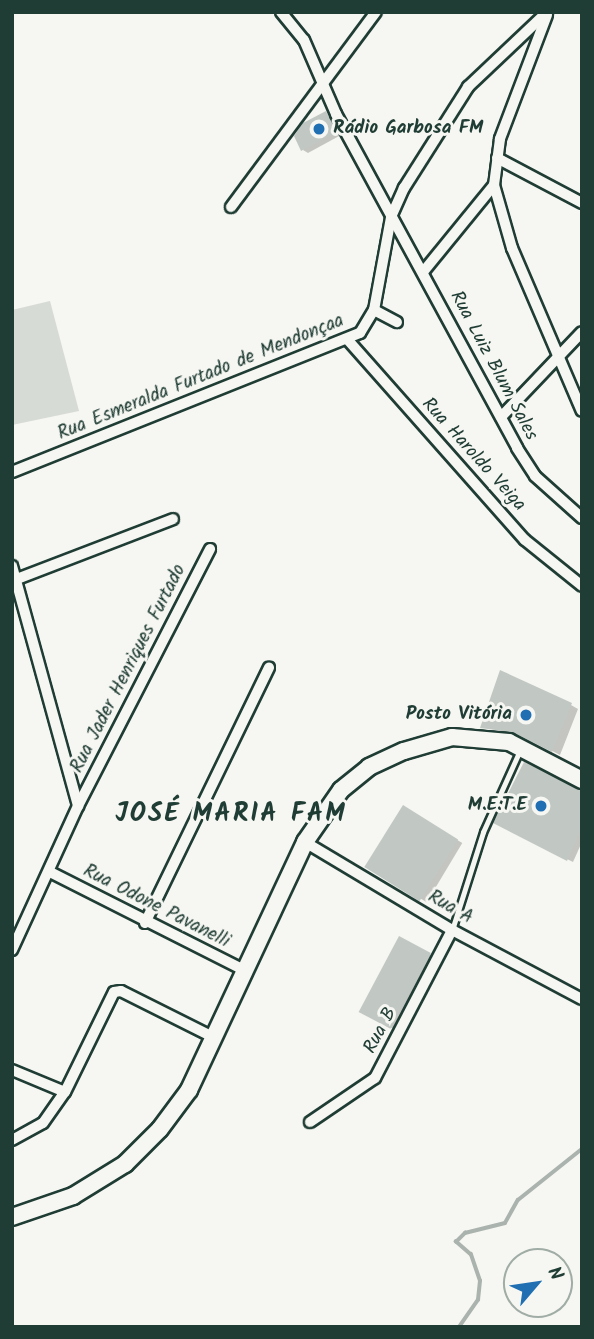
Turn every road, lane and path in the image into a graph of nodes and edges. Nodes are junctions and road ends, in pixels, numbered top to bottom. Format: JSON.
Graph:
{"nodes":[{"id":1,"x":281,"y":12,"type":"edge"},
{"id":2,"x":376,"y":12,"type":"edge"},
{"id":3,"x":547,"y":12,"type":"edge"},
{"id":4,"x":325,"y":81,"type":"junction"},
{"id":5,"x":497,"y":158,"type":"junction"},
{"id":6,"x":494,"y":185,"type":"junction"},
{"id":7,"x":582,"y":203,"type":"edge"},
{"id":8,"x":231,"y":207,"type":"dead end"},
{"id":9,"x":391,"y":217,"type":"junction"},
{"id":10,"x":423,"y":272,"type":"junction"},
{"id":11,"x":374,"y":310,"type":"junction"},
{"id":12,"x":397,"y":322,"type":"dead end"},
{"id":13,"x":582,"y":332,"type":"edge"},
{"id":14,"x":347,"y":339,"type":"junction"},
{"id":15,"x":557,"y":356,"type":"junction"},
{"id":16,"x":582,"y":411,"type":"edge"},
{"id":17,"x":501,"y":417,"type":"junction"},
{"id":18,"x":12,"y":472,"type":"edge"},
{"id":19,"x":582,"y":518,"type":"edge"},
{"id":20,"x":173,"y":519,"type":"dead end"},
{"id":21,"x":210,"y":549,"type":"dead end"},
{"id":22,"x":12,"y":566,"type":"edge"},
{"id":23,"x":17,"y":579,"type":"junction"},
{"id":24,"x":582,"y":586,"type":"edge"},
{"id":25,"x":269,"y":668,"type":"dead end"},
{"id":26,"x":521,"y":747,"type":"junction"},
{"id":27,"x":582,"y":780,"type":"edge"},
{"id":28,"x":78,"y":806,"type":"junction"},
{"id":29,"x":305,"y":842,"type":"junction"},
{"id":30,"x":50,"y":872,"type":"junction"},
{"id":31,"x":145,"y":923,"type":"junction"},
{"id":32,"x":453,"y":930,"type":"junction"},
{"id":33,"x":12,"y":950,"type":"edge"},
{"id":34,"x":246,"y":971,"type":"junction"},
{"id":35,"x":582,"y":999,"type":"edge"},
{"id":36,"x":215,"y":1038,"type":"junction"},
{"id":37,"x":12,"y":1070,"type":"edge"},
{"id":38,"x":65,"y":1092,"type":"junction"},
{"id":39,"x":310,"y":1122,"type":"dead end"},
{"id":40,"x":12,"y":1140,"type":"edge"},
{"id":41,"x":12,"y":1217,"type":"edge"}],
"edges":[{"from":1,"to":4,"type":"street","name":"Rua Luiz Blum Sales"},
{"from":2,"to":4,"type":"street"},
{"from":3,"to":5,"type":"street"},
{"from":3,"to":9,"type":"street","name":"Rua Esmeralda Furtado de Mendonçaa"},
{"from":4,"to":8,"type":"street"},
{"from":4,"to":9,"type":"street","name":"Rua Luiz Blum Sales"},
{"from":5,"to":6,"type":"street"},
{"from":5,"to":7,"type":"street"},
{"from":6,"to":10,"type":"street"},
{"from":6,"to":15,"type":"street"},
{"from":9,"to":10,"type":"street","name":"Rua Luiz Blum Sales"},
{"from":9,"to":11,"type":"street","name":"Rua Esmeralda Furtado de Mendonçaa"},
{"from":10,"to":17,"type":"street","name":"Rua Luiz Blum Sales"},
{"from":11,"to":12,"type":"street"},
{"from":11,"to":14,"type":"street","name":"Rua Esmeralda Furtado de Mendonçaa"},
{"from":13,"to":15,"type":"street"},
{"from":14,"to":18,"type":"street","name":"Rua Esmeralda Furtado de Mendonçaa"},
{"from":14,"to":24,"type":"street","name":"Rua Haroldo Veiga"},
{"from":15,"to":16,"type":"street"},
{"from":15,"to":17,"type":"street"},
{"from":17,"to":19,"type":"street","name":"Rua Luiz Blum Sales"},
{"from":20,"to":23,"type":"street"},
{"from":21,"to":28,"type":"street","name":"Rua Jader Henriques Furtado"},
{"from":22,"to":23,"type":"street"},
{"from":23,"to":28,"type":"street"},
{"from":25,"to":31,"type":"street"},
{"from":26,"to":27,"type":"main road"},
{"from":26,"to":29,"type":"main road"},
{"from":26,"to":32,"type":"lane"},
{"from":28,"to":30,"type":"street","name":"Rua Jader Henriques Furtado"},
{"from":29,"to":32,"type":"street","name":"Rua A"},
{"from":29,"to":34,"type":"main road"},
{"from":30,"to":31,"type":"street","name":"Rua Odone Pavanelli"},
{"from":30,"to":33,"type":"street","name":"Rua Jader Henriques Furtado"},
{"from":31,"to":34,"type":"street","name":"Rua Odone Pavanelli"},
{"from":32,"to":35,"type":"street","name":"Rua A"},
{"from":32,"to":39,"type":"street","name":"Rua B"},
{"from":34,"to":36,"type":"main road"},
{"from":36,"to":38,"type":"street"},
{"from":36,"to":41,"type":"main road"},
{"from":37,"to":38,"type":"street"},
{"from":38,"to":40,"type":"street"}]}
